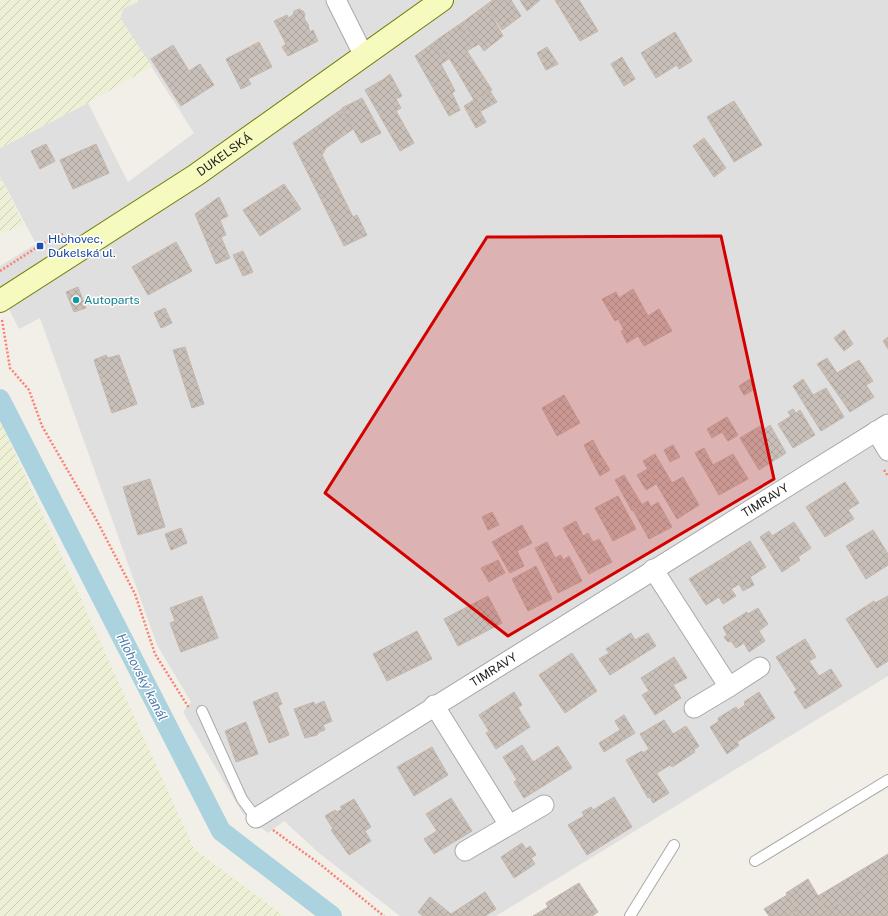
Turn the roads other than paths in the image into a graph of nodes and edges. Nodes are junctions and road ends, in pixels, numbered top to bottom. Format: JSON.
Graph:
{"nodes":[{"id":1,"x":336,"y":0,"type":"edge"},
{"id":2,"x":442,"y":0,"type":"edge"},
{"id":3,"x":364,"y":56,"type":"junction"},
{"id":4,"x":0,"y":301,"type":"edge"},
{"id":5,"x":882,"y":427,"type":"edge"},
{"id":6,"x":888,"y":451,"type":"edge"},
{"id":7,"x":653,"y":569,"type":"junction"},
{"id":8,"x":760,"y":667,"type":"dead end"},
{"id":9,"x":729,"y":687,"type":"junction"},
{"id":10,"x":434,"y":706,"type":"junction"},
{"id":11,"x":694,"y":708,"type":"dead end"},
{"id":12,"x":202,"y":710,"type":"road end"},
{"id":13,"x":888,"y":780,"type":"edge"},
{"id":14,"x":544,"y":805,"type":"dead end"},
{"id":15,"x":256,"y":818,"type":"joint"},
{"id":16,"x":509,"y":825,"type":"junction"},
{"id":17,"x":674,"y":845,"type":"dead end"},
{"id":18,"x":465,"y":851,"type":"dead end"},
{"id":19,"x":755,"y":861,"type":"dead end"},
{"id":20,"x":630,"y":916,"type":"edge"}],
"edges":[{"from":1,"to":3,"type":"street"},
{"from":2,"to":3,"type":"main road","name":"DUKELSKÁ"},
{"from":3,"to":4,"type":"main road","name":"DUKELSKÁ"},
{"from":5,"to":6,"type":"street","name":"TIMRAVY"},
{"from":5,"to":7,"type":"street","name":"TIMRAVY"},
{"from":7,"to":9,"type":"street"},
{"from":7,"to":10,"type":"street","name":"TIMRAVY"},
{"from":8,"to":9,"type":"street"},
{"from":9,"to":11,"type":"street"},
{"from":10,"to":15,"type":"street","name":"TIMRAVY"},
{"from":10,"to":16,"type":"street"},
{"from":12,"to":15,"type":"lane"},
{"from":13,"to":19,"type":"lane"},
{"from":14,"to":16,"type":"street"},
{"from":16,"to":18,"type":"street"},
{"from":17,"to":20,"type":"lane"}]}
